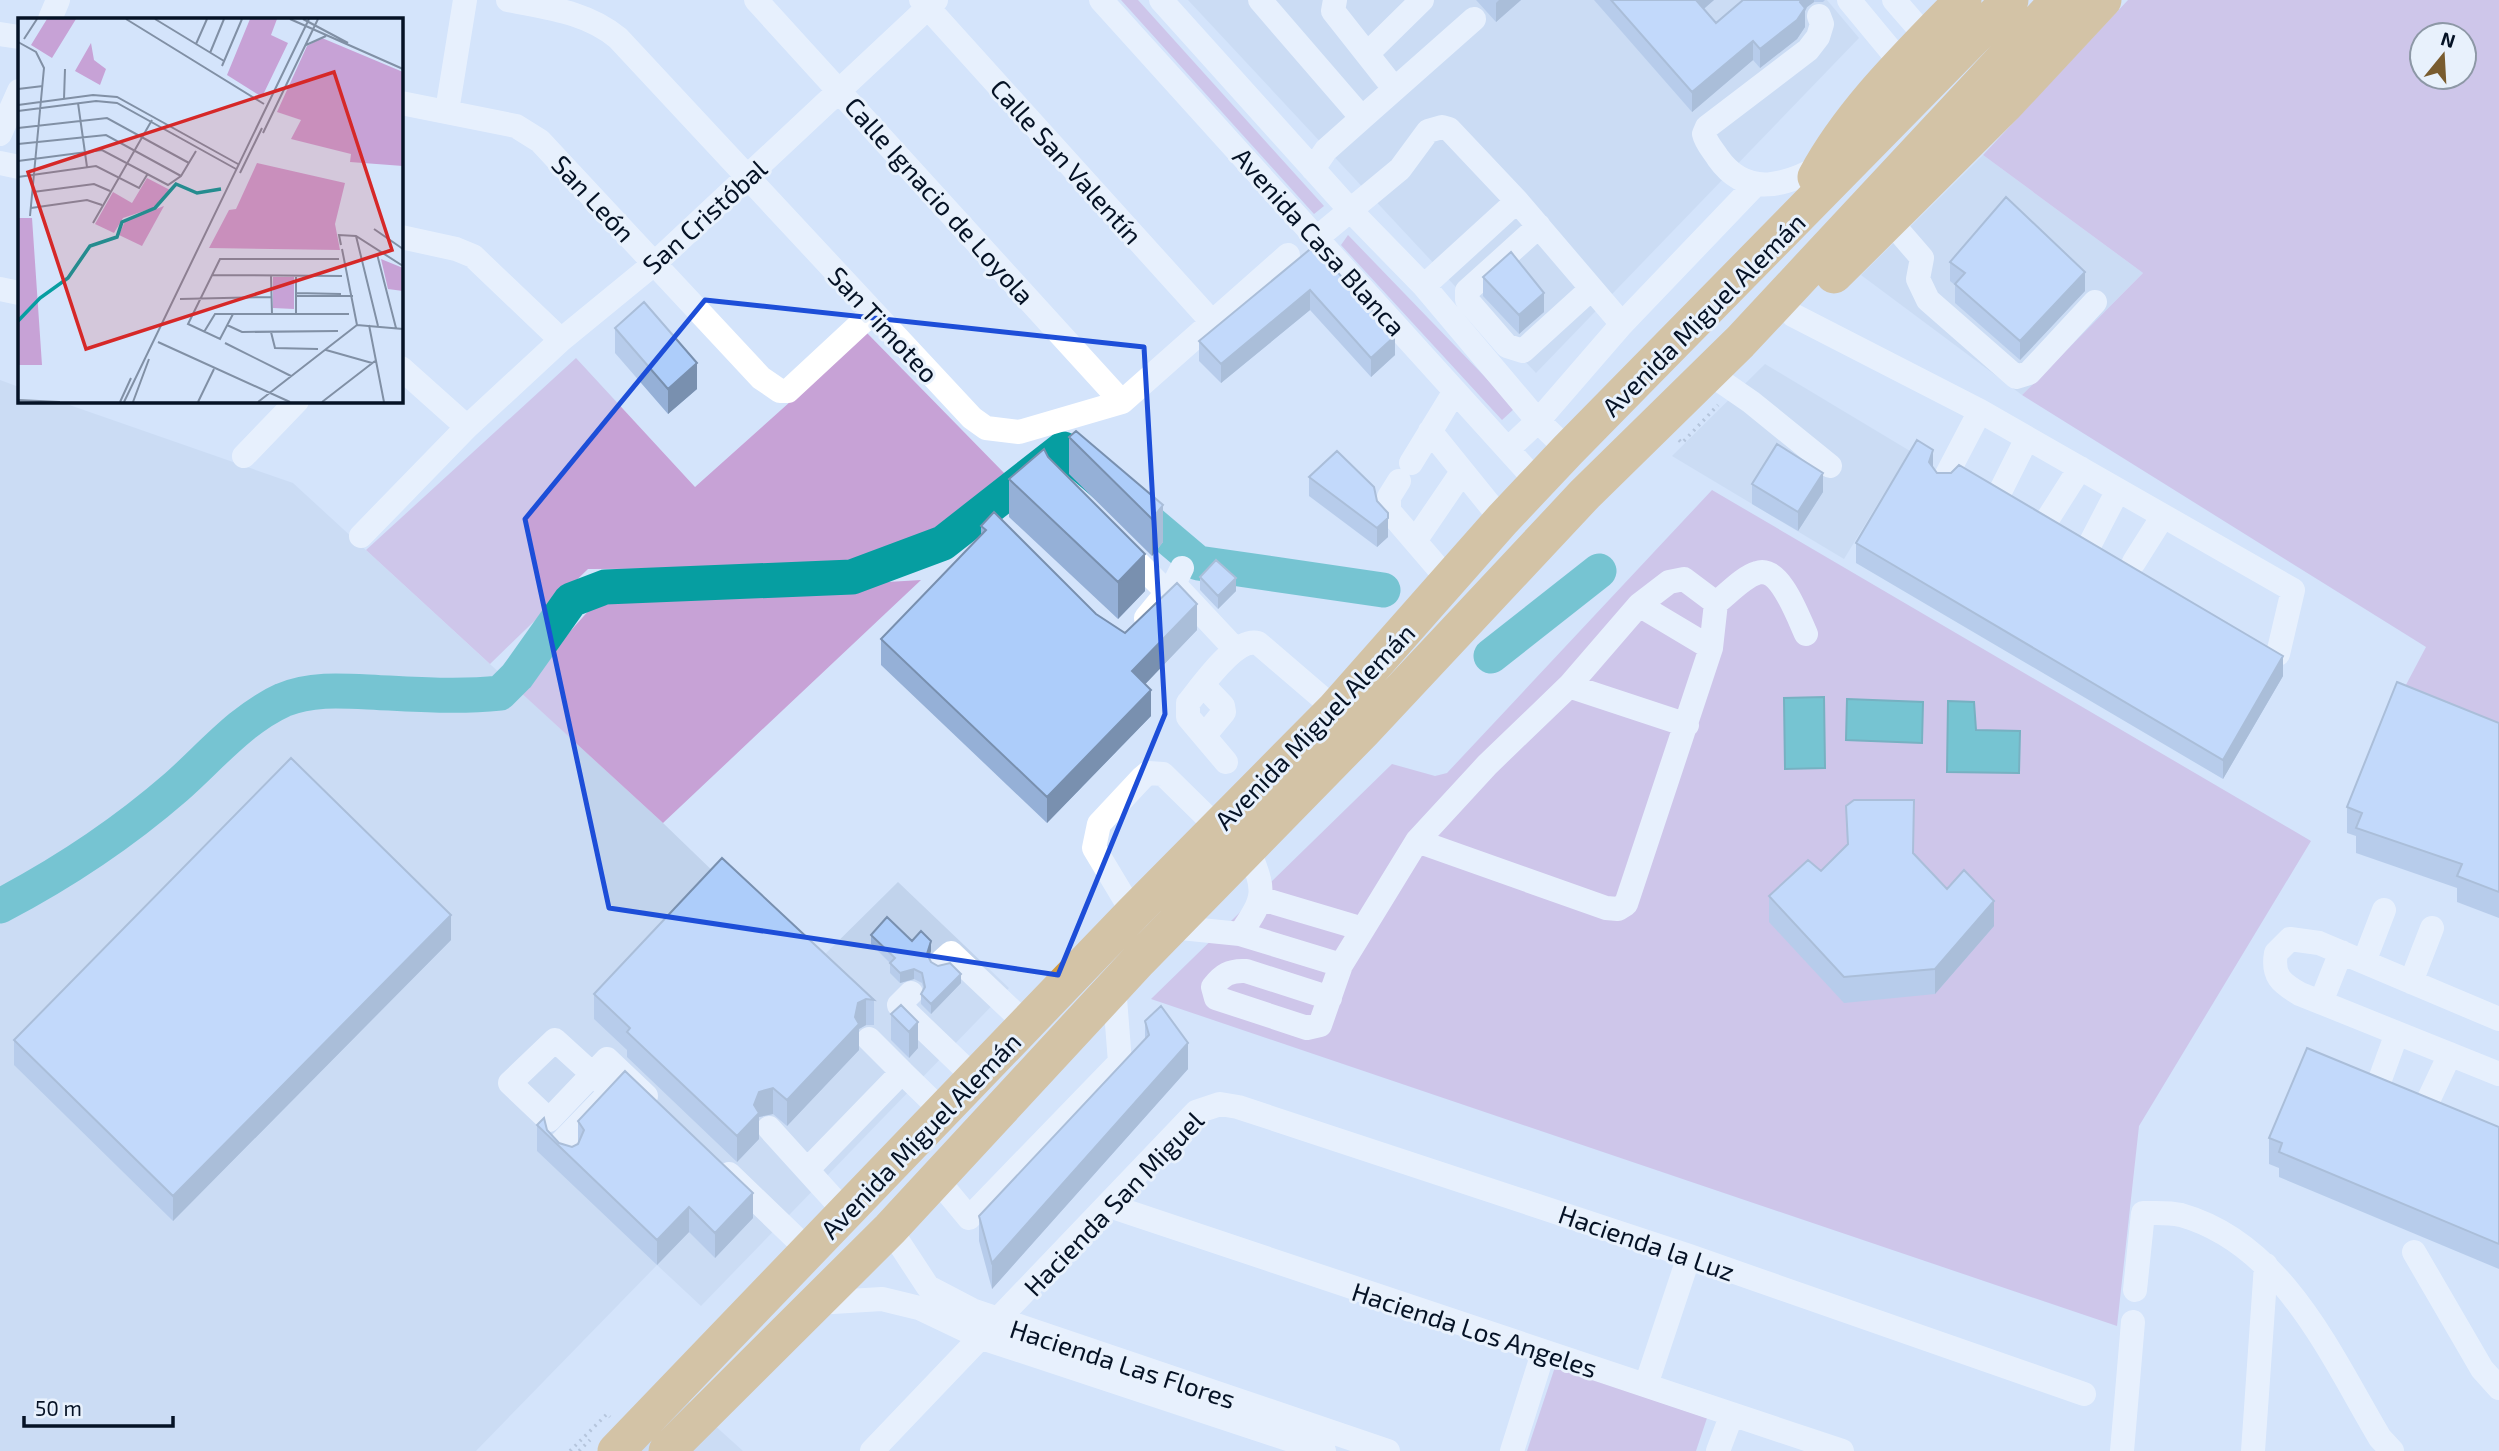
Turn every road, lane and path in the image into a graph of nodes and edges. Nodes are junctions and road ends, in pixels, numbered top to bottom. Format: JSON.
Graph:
{"nodes":[{"id":1,"x":58,"y":0,"type":"edge"},
{"id":2,"x":465,"y":0,"type":"edge"},
{"id":3,"x":508,"y":0,"type":"edge"},
{"id":4,"x":756,"y":0,"type":"edge"},
{"id":5,"x":1101,"y":0,"type":"edge"},
{"id":6,"x":1161,"y":0,"type":"edge"},
{"id":7,"x":1260,"y":0,"type":"edge"},
{"id":8,"x":1335,"y":0,"type":"edge"},
{"id":9,"x":1423,"y":0,"type":"edge"},
{"id":10,"x":1849,"y":0,"type":"edge"},
{"id":11,"x":1894,"y":0,"type":"edge"},
{"id":12,"x":1963,"y":0,"type":"edge"},
{"id":13,"x":2010,"y":0,"type":"edge"},
{"id":14,"x":2059,"y":0,"type":"edge"},
{"id":15,"x":2104,"y":0,"type":"edge"},
{"id":16,"x":928,"y":2,"type":"edge"},
{"id":17,"x":1819,"y":16,"type":"dead end"},
{"id":18,"x":50,"y":18,"type":"edge"},
{"id":19,"x":1474,"y":19,"type":"dead end"},
{"id":20,"x":0,"y":34,"type":"edge"},
{"id":21,"x":18,"y":37,"type":"edge"},
{"id":22,"x":1927,"y":37,"type":"junction"},
{"id":23,"x":1986,"y":51,"type":"junction"},
{"id":24,"x":1367,"y":54,"type":"junction"},
{"id":25,"x":1902,"y":64,"type":"junction"},
{"id":26,"x":1393,"y":87,"type":"junction"},
{"id":27,"x":840,"y":91,"type":"junction"},
{"id":28,"x":18,"y":92,"type":"edge"},
{"id":29,"x":402,"y":103,"type":"edge"},
{"id":30,"x":447,"y":111,"type":"junction"},
{"id":31,"x":1362,"y":118,"type":"junction"},
{"id":32,"x":0,"y":134,"type":"edge"},
{"id":33,"x":0,"y":163,"type":"edge"},
{"id":34,"x":1823,"y":165,"type":"junction"},
{"id":35,"x":18,"y":167,"type":"edge"},
{"id":36,"x":1313,"y":170,"type":"junction"},
{"id":37,"x":748,"y":178,"type":"junction"},
{"id":38,"x":1755,"y":185,"type":"junction"},
{"id":39,"x":1517,"y":201,"type":"junction"},
{"id":40,"x":1351,"y":211,"type":"junction"},
{"id":41,"x":1890,"y":221,"type":"junction"},
{"id":42,"x":1539,"y":226,"type":"junction"},
{"id":43,"x":1787,"y":230,"type":"junction"},
{"id":44,"x":402,"y":237,"type":"edge"},
{"id":45,"x":1318,"y":237,"type":"junction"},
{"id":46,"x":1288,"y":255,"type":"dead end"},
{"id":47,"x":655,"y":263,"type":"junction"},
{"id":48,"x":1424,"y":286,"type":"junction"},
{"id":49,"x":0,"y":289,"type":"edge"},
{"id":50,"x":1591,"y":289,"type":"junction"},
{"id":51,"x":18,"y":293,"type":"edge"},
{"id":52,"x":2095,"y":302,"type":"dead end"},
{"id":53,"x":872,"y":313,"type":"junction"},
{"id":54,"x":1793,"y":315,"type":"junction"},
{"id":55,"x":1213,"y":323,"type":"junction"},
{"id":56,"x":1622,"y":324,"type":"junction"},
{"id":57,"x":561,"y":340,"type":"junction"},
{"id":58,"x":1740,"y":342,"type":"junction"},
{"id":59,"x":402,"y":369,"type":"edge"},
{"id":60,"x":1709,"y":373,"type":"junction"},
{"id":61,"x":1455,"y":391,"type":"junction"},
{"id":62,"x":296,"y":402,"type":"edge"},
{"id":63,"x":1122,"y":402,"type":"junction"},
{"id":64,"x":1719,"y":407,"type":"dead end"},
{"id":65,"x":1980,"y":411,"type":"junction"},
{"id":66,"x":1538,"y":421,"type":"junction"},
{"id":67,"x":467,"y":427,"type":"junction"},
{"id":68,"x":1430,"y":431,"type":"junction"},
{"id":69,"x":2027,"y":438,"type":"junction"},
{"id":70,"x":1682,"y":443,"type":"dead end"},
{"id":71,"x":1508,"y":449,"type":"junction"},
{"id":72,"x":1569,"y":450,"type":"junction"},
{"id":73,"x":244,"y":456,"type":"dead end"},
{"id":74,"x":1830,"y":467,"type":"dead end"},
{"id":75,"x":2080,"y":468,"type":"junction"},
{"id":76,"x":1462,"y":472,"type":"junction"},
{"id":77,"x":1944,"y":480,"type":"edge"},
{"id":78,"x":1538,"y":483,"type":"junction"},
{"id":79,"x":2118,"y":490,"type":"junction"},
{"id":80,"x":2000,"y":492,"type":"edge"},
{"id":81,"x":2163,"y":516,"type":"junction"},
{"id":82,"x":1502,"y":520,"type":"junction"},
{"id":83,"x":2047,"y":520,"type":"edge"},
{"id":84,"x":1108,"y":533,"type":"edge"},
{"id":85,"x":361,"y":536,"type":"dead end"},
{"id":86,"x":1415,"y":541,"type":"junction"},
{"id":87,"x":2090,"y":544,"type":"edge"},
{"id":88,"x":2134,"y":562,"type":"dead end"},
{"id":89,"x":1175,"y":581,"type":"junction"},
{"id":90,"x":1450,"y":582,"type":"junction"},
{"id":91,"x":1716,"y":603,"type":"junction"},
{"id":92,"x":1639,"y":605,"type":"junction"},
{"id":93,"x":1806,"y":634,"type":"dead end"},
{"id":94,"x":1130,"y":637,"type":"edge"},
{"id":95,"x":1235,"y":649,"type":"junction"},
{"id":96,"x":1711,"y":649,"type":"junction"},
{"id":97,"x":2278,"y":654,"type":"edge"},
{"id":98,"x":1569,"y":686,"type":"junction"},
{"id":99,"x":1335,"y":709,"type":"junction"},
{"id":100,"x":1687,"y":725,"type":"junction"},
{"id":101,"x":1226,"y":762,"type":"dead end"},
{"id":102,"x":1217,"y":828,"type":"junction"},
{"id":103,"x":1417,"y":841,"type":"junction"},
{"id":104,"x":1248,"y":848,"type":"junction"},
{"id":105,"x":1262,"y":899,"type":"junction"},
{"id":106,"x":2384,"y":910,"type":"dead end"},
{"id":107,"x":1133,"y":913,"type":"junction"},
{"id":108,"x":1171,"y":927,"type":"junction"},
{"id":109,"x":2432,"y":928,"type":"dead end"},
{"id":110,"x":1363,"y":929,"type":"junction"},
{"id":111,"x":1240,"y":934,"type":"junction"},
{"id":112,"x":2340,"y":952,"type":"junction"},
{"id":113,"x":942,"y":961,"type":"dead end"},
{"id":114,"x":2364,"y":962,"type":"junction"},
{"id":115,"x":1341,"y":965,"type":"junction"},
{"id":116,"x":2411,"y":982,"type":"junction"},
{"id":117,"x":1114,"y":986,"type":"junction"},
{"id":118,"x":911,"y":993,"type":"dead end"},
{"id":119,"x":1330,"y":998,"type":"dead end"},
{"id":120,"x":2320,"y":1002,"type":"junction"},
{"id":121,"x":2499,"y":1018,"type":"edge"},
{"id":122,"x":1026,"y":1024,"type":"junction"},
{"id":123,"x":2397,"y":1033,"type":"junction"},
{"id":124,"x":869,"y":1039,"type":"dead end"},
{"id":125,"x":2450,"y":1054,"type":"junction"},
{"id":126,"x":902,"y":1072,"type":"junction"},
{"id":127,"x":2499,"y":1074,"type":"edge"},
{"id":128,"x":974,"y":1077,"type":"junction"},
{"id":129,"x":2378,"y":1085,"type":"edge"},
{"id":130,"x":2427,"y":1103,"type":"edge"},
{"id":131,"x":1207,"y":1106,"type":"joint"},
{"id":132,"x":942,"y":1111,"type":"junction"},
{"id":133,"x":668,"y":1117,"type":"edge"},
{"id":134,"x":769,"y":1128,"type":"dead end"},
{"id":135,"x":708,"y":1155,"type":"edge"},
{"id":136,"x":569,"y":1158,"type":"edge"},
{"id":137,"x":807,"y":1170,"type":"junction"},
{"id":138,"x":935,"y":1177,"type":"junction"},
{"id":139,"x":1110,"y":1206,"type":"junction"},
{"id":140,"x":846,"y":1213,"type":"junction"},
{"id":141,"x":890,"y":1229,"type":"junction"},
{"id":142,"x":809,"y":1251,"type":"junction"},
{"id":143,"x":2413,"y":1252,"type":"dead end"},
{"id":144,"x":1689,"y":1255,"type":"junction"},
{"id":145,"x":2266,"y":1265,"type":"junction"},
{"id":146,"x":2135,"y":1290,"type":"dead end"},
{"id":147,"x":816,"y":1303,"type":"junction"},
{"id":148,"x":2133,"y":1322,"type":"dead end"},
{"id":149,"x":990,"y":1329,"type":"junction"},
{"id":150,"x":1543,"y":1353,"type":"junction"},
{"id":151,"x":1646,"y":1385,"type":"junction"},
{"id":152,"x":2499,"y":1388,"type":"edge"},
{"id":153,"x":2084,"y":1394,"type":"dead end"},
{"id":154,"x":1732,"y":1414,"type":"junction"},
{"id":155,"x":2384,"y":1447,"type":"edge"},
{"id":156,"x":615,"y":1451,"type":"edge"},
{"id":157,"x":667,"y":1451,"type":"edge"},
{"id":158,"x":872,"y":1451,"type":"edge"},
{"id":159,"x":1324,"y":1451,"type":"edge"},
{"id":160,"x":1388,"y":1451,"type":"edge"},
{"id":161,"x":1512,"y":1451,"type":"edge"},
{"id":162,"x":1718,"y":1451,"type":"edge"},
{"id":163,"x":1842,"y":1451,"type":"edge"},
{"id":164,"x":2122,"y":1451,"type":"edge"},
{"id":165,"x":2253,"y":1451,"type":"edge"}],
"edges":[{"from":1,"to":18,"type":"street"},
{"from":2,"to":30,"type":"street"},
{"from":3,"to":37,"type":"street","name":"San Timoteo"},
{"from":4,"to":27,"type":"street","name":"Calle Ignacio de Loyola"},
{"from":5,"to":45,"type":"street","name":"Avenida Casa Blanca"},
{"from":6,"to":36,"type":"street","name":"Avenida Casa Blanca"},
{"from":7,"to":31,"type":"street"},
{"from":8,"to":24,"type":"street"},
{"from":9,"to":24,"type":"street"},
{"from":10,"to":25,"type":"street"},
{"from":11,"to":22,"type":"street"},
{"from":12,"to":22,"type":"highway"},
{"from":13,"to":23,"type":"highway","name":"Avenida Miguel Alemán"},
{"from":14,"to":23,"type":"highway","name":"Avenida Miguel Alemán"},
{"from":15,"to":41,"type":"highway"},
{"from":16,"to":27,"type":"street","name":"San Cristóbal"},
{"from":16,"to":55,"type":"street","name":"Calle San Valentín"},
{"from":17,"to":38,"type":"street"},
{"from":19,"to":26,"type":"street"},
{"from":20,"to":21,"type":"street"},
{"from":22,"to":25,"type":"highway"},
{"from":23,"to":43,"type":"highway","name":"Avenida Miguel Alemán"},
{"from":23,"to":58,"type":"highway","name":"Avenida Miguel Alemán"},
{"from":24,"to":26,"type":"street"},
{"from":25,"to":34,"type":"highway"},
{"from":26,"to":31,"type":"street"},
{"from":27,"to":37,"type":"street","name":"San Cristóbal"},
{"from":27,"to":63,"type":"street","name":"Calle Ignacio de Loyola"},
{"from":28,"to":32,"type":"street"},
{"from":29,"to":30,"type":"street","name":"San León"},
{"from":30,"to":47,"type":"street","name":"San León"},
{"from":31,"to":36,"type":"street"},
{"from":33,"to":35,"type":"street"},
{"from":34,"to":38,"type":"street"},
{"from":34,"to":43,"type":"highway"},
{"from":36,"to":40,"type":"street","name":"Avenida Casa Blanca"},
{"from":37,"to":47,"type":"street","name":"San Cristóbal"},
{"from":37,"to":53,"type":"street","name":"San Timoteo"},
{"from":38,"to":56,"type":"street"},
{"from":39,"to":40,"type":"street"},
{"from":39,"to":42,"type":"street"},
{"from":39,"to":48,"type":"street"},
{"from":40,"to":45,"type":"street"},
{"from":40,"to":48,"type":"street","name":"Avenida Casa Blanca"},
{"from":41,"to":52,"type":"street"},
{"from":41,"to":54,"type":"highway"},
{"from":42,"to":50,"type":"street"},
{"from":42,"to":50,"type":"street"},
{"from":43,"to":72,"type":"highway","name":"Avenida Miguel Alemán"},
{"from":44,"to":57,"type":"street"},
{"from":45,"to":61,"type":"street","name":"Avenida Casa Blanca"},
{"from":46,"to":55,"type":"street","name":"San Timoteo"},
{"from":47,"to":53,"type":"street","name":"San León"},
{"from":47,"to":57,"type":"street","name":"San Cristóbal"},
{"from":48,"to":66,"type":"street","name":"Avenida Casa Blanca"},
{"from":49,"to":51,"type":"street"},
{"from":50,"to":56,"type":"street"},
{"from":53,"to":63,"type":"street","name":"San Timoteo"},
{"from":54,"to":58,"type":"highway"},
{"from":54,"to":65,"type":"street"},
{"from":55,"to":63,"type":"street","name":"San Timoteo"},
{"from":56,"to":66,"type":"street"},
{"from":57,"to":67,"type":"street","name":"San Cristóbal"},
{"from":58,"to":60,"type":"highway","name":"Avenida Miguel Alemán"},
{"from":59,"to":67,"type":"street"},
{"from":60,"to":74,"type":"street"},
{"from":60,"to":104,"type":"highway","name":"Avenida Miguel Alemán"},
{"from":61,"to":68,"type":"street"},
{"from":61,"to":71,"type":"street","name":"Avenida Casa Blanca"},
{"from":62,"to":73,"type":"street"},
{"from":64,"to":70,"type":"path"},
{"from":65,"to":69,"type":"street"},
{"from":65,"to":77,"type":"street"},
{"from":66,"to":71,"type":"street"},
{"from":66,"to":72,"type":"street","name":"Avenida Casa Blanca"},
{"from":67,"to":85,"type":"street","name":"San Cristóbal"},
{"from":68,"to":76,"type":"street"},
{"from":68,"to":86,"type":"street"},
{"from":69,"to":75,"type":"street"},
{"from":69,"to":80,"type":"street"},
{"from":71,"to":78,"type":"street","name":"Avenida Casa Blanca"},
{"from":72,"to":78,"type":"highway","name":"Avenida Miguel Alemán"},
{"from":75,"to":79,"type":"street"},
{"from":75,"to":83,"type":"street"},
{"from":76,"to":82,"type":"street"},
{"from":76,"to":86,"type":"street"},
{"from":78,"to":82,"type":"highway","name":"Avenida Miguel Alemán"},
{"from":79,"to":81,"type":"street"},
{"from":79,"to":87,"type":"street"},
{"from":81,"to":88,"type":"street"},
{"from":81,"to":97,"type":"street"},
{"from":82,"to":90,"type":"highway","name":"Avenida Miguel Alemán"},
{"from":84,"to":89,"type":"street"},
{"from":86,"to":90,"type":"street"},
{"from":89,"to":94,"type":"street"},
{"from":89,"to":95,"type":"street"},
{"from":90,"to":99,"type":"highway","name":"Avenida Miguel Alemán"},
{"from":91,"to":92,"type":"street"},
{"from":91,"to":93,"type":"street"},
{"from":91,"to":96,"type":"street"},
{"from":92,"to":96,"type":"street"},
{"from":92,"to":98,"type":"street"},
{"from":95,"to":99,"type":"street"},
{"from":95,"to":101,"type":"street"},
{"from":96,"to":100,"type":"street"},
{"from":98,"to":100,"type":"street"},
{"from":98,"to":103,"type":"street"},
{"from":99,"to":102,"type":"highway","name":"Avenida Miguel Alemán"},
{"from":100,"to":103,"type":"street"},
{"from":102,"to":107,"type":"highway","name":"Avenida Miguel Alemán"},
{"from":102,"to":107,"type":"street"},
{"from":103,"to":110,"type":"street"},
{"from":104,"to":105,"type":"street"},
{"from":104,"to":108,"type":"highway","name":"Avenida Miguel Alemán"},
{"from":105,"to":110,"type":"street"},
{"from":105,"to":111,"type":"street"},
{"from":106,"to":114,"type":"street"},
{"from":107,"to":122,"type":"highway","name":"Avenida Miguel Alemán"},
{"from":108,"to":111,"type":"street"},
{"from":108,"to":117,"type":"highway","name":"Avenida Miguel Alemán"},
{"from":109,"to":116,"type":"street"},
{"from":110,"to":115,"type":"street"},
{"from":111,"to":115,"type":"street"},
{"from":112,"to":114,"type":"street"},
{"from":112,"to":120,"type":"street"},
{"from":112,"to":120,"type":"street"},
{"from":113,"to":122,"type":"street"},
{"from":114,"to":116,"type":"street"},
{"from":115,"to":119,"type":"street"},
{"from":116,"to":121,"type":"street"},
{"from":117,"to":138,"type":"highway","name":"Avenida Miguel Alemán"},
{"from":117,"to":138,"type":"street"},
{"from":118,"to":128,"type":"street"},
{"from":120,"to":123,"type":"street"},
{"from":122,"to":128,"type":"highway","name":"Avenida Miguel Alemán"},
{"from":123,"to":125,"type":"street"},
{"from":123,"to":129,"type":"street"},
{"from":124,"to":126,"type":"street"},
{"from":125,"to":127,"type":"street"},
{"from":125,"to":130,"type":"street"},
{"from":126,"to":132,"type":"street"},
{"from":126,"to":137,"type":"street"},
{"from":128,"to":132,"type":"highway","name":"Avenida Miguel Alemán"},
{"from":131,"to":139,"type":"street","name":"Hacienda San Miguel"},
{"from":131,"to":144,"type":"street","name":"Hacienda la Luz"},
{"from":132,"to":140,"type":"highway","name":"Avenida Miguel Alemán"},
{"from":133,"to":136,"type":"street"},
{"from":134,"to":137,"type":"street"},
{"from":135,"to":142,"type":"street"},
{"from":137,"to":140,"type":"street"},
{"from":138,"to":141,"type":"highway","name":"Avenida Miguel Alemán"},
{"from":139,"to":149,"type":"street","name":"Hacienda San Miguel"},
{"from":139,"to":150,"type":"street","name":"Hacienda Los Angeles"},
{"from":140,"to":142,"type":"highway","name":"Avenida Miguel Alemán"},
{"from":141,"to":147,"type":"highway","name":"Avenida Miguel Alemán"},
{"from":141,"to":149,"type":"street","name":"Hacienda Las Flores"},
{"from":142,"to":156,"type":"highway","name":"Avenida Miguel Alemán"},
{"from":143,"to":152,"type":"street"},
{"from":144,"to":151,"type":"street"},
{"from":144,"to":153,"type":"street","name":"Hacienda la Luz"},
{"from":145,"to":146,"type":"street"},
{"from":145,"to":155,"type":"street"},
{"from":145,"to":165,"type":"street"},
{"from":147,"to":149,"type":"street","name":"Hacienda Las Flores"},
{"from":147,"to":157,"type":"highway","name":"Avenida Miguel Alemán"},
{"from":148,"to":164,"type":"street"},
{"from":149,"to":158,"type":"street","name":"Hacienda San Miguel"},
{"from":149,"to":159,"type":"street","name":"Hacienda Las Flores"},
{"from":149,"to":160,"type":"street","name":"Hacienda Las Flores"},
{"from":150,"to":151,"type":"street","name":"Hacienda Los Angeles"},
{"from":150,"to":161,"type":"street"},
{"from":151,"to":154,"type":"street","name":"Hacienda Los Angeles"},
{"from":154,"to":162,"type":"street"},
{"from":154,"to":163,"type":"street","name":"Hacienda Los Angeles"}]}
